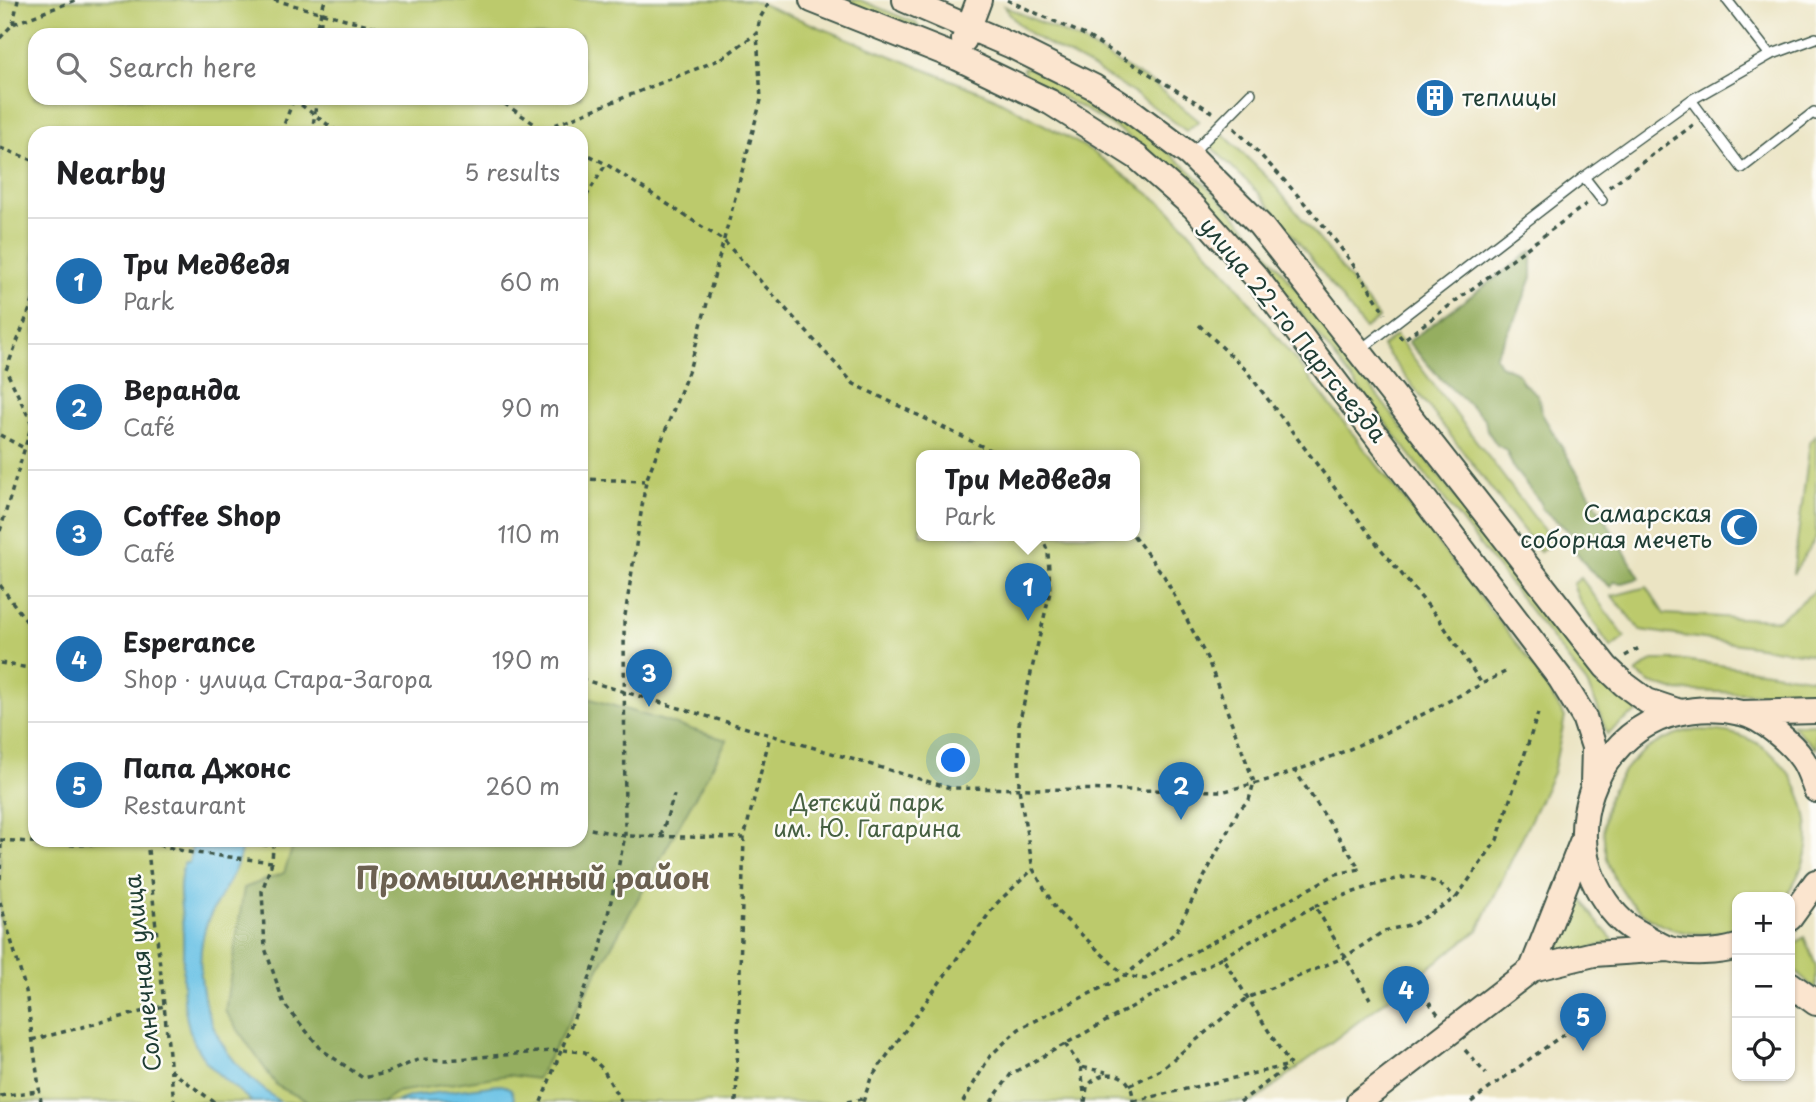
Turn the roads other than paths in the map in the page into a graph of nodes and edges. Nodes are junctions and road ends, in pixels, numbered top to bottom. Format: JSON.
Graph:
{"nodes":[{"id":1,"x":814,"y":0,"type":"edge"},
{"id":2,"x":905,"y":0,"type":"edge"},
{"id":3,"x":979,"y":0,"type":"edge"},
{"id":4,"x":1727,"y":0,"type":"edge"},
{"id":5,"x":969,"y":26,"type":"junction"},
{"id":6,"x":1815,"y":40,"type":"edge"},
{"id":7,"x":1770,"y":55,"type":"junction"},
{"id":8,"x":958,"y":58,"type":"junction"},
{"id":9,"x":1251,"y":93,"type":"dead end"},
{"id":10,"x":1690,"y":100,"type":"junction"},
{"id":11,"x":1816,"y":115,"type":"edge"},
{"id":12,"x":1190,"y":155,"type":"junction"},
{"id":13,"x":1584,"y":177,"type":"junction"},
{"id":14,"x":1600,"y":197,"type":"road end"},
{"id":15,"x":1358,"y":352,"type":"junction"},
{"id":16,"x":1816,"y":711,"type":"edge"},
{"id":17,"x":1680,"y":712,"type":"junction"},
{"id":18,"x":1743,"y":713,"type":"junction"},
{"id":19,"x":1594,"y":784,"type":"junction"},
{"id":20,"x":1816,"y":789,"type":"edge"},
{"id":21,"x":1583,"y":842,"type":"junction"},
{"id":22,"x":1816,"y":882,"type":"edge"},
{"id":23,"x":1795,"y":911,"type":"edge"},
{"id":24,"x":1669,"y":949,"type":"junction"},
{"id":25,"x":1731,"y":953,"type":"edge"},
{"id":26,"x":1532,"y":968,"type":"junction"},
{"id":27,"x":1795,"y":988,"type":"edge"},
{"id":28,"x":1816,"y":1003,"type":"edge"},
{"id":29,"x":1359,"y":1102,"type":"edge"}],
"edges":[{"from":1,"to":8,"type":"street","name":"улица 22-го Партсъезда"},
{"from":2,"to":5,"type":"street","name":"улица 22-го Партсъезда"},
{"from":3,"to":5,"type":"street"},
{"from":4,"to":7,"type":"lane"},
{"from":5,"to":8,"type":"street"},
{"from":5,"to":12,"type":"street","name":"улица 22-го Партсъезда"},
{"from":6,"to":7,"type":"lane"},
{"from":7,"to":10,"type":"lane"},
{"from":8,"to":19,"type":"street","name":"улица 22-го Партсъезда"},
{"from":9,"to":12,"type":"lane"},
{"from":10,"to":11,"type":"lane"},
{"from":10,"to":13,"type":"lane"},
{"from":12,"to":15,"type":"street","name":"улица 22-го Партсъезда"},
{"from":13,"to":14,"type":"lane"},
{"from":13,"to":15,"type":"lane"},
{"from":15,"to":17,"type":"street","name":"улица 22-го Партсъезда"},
{"from":16,"to":18,"type":"street"},
{"from":17,"to":18,"type":"street"},
{"from":17,"to":19,"type":"street"},
{"from":18,"to":20,"type":"street"},
{"from":19,"to":21,"type":"street"},
{"from":21,"to":24,"type":"street"},
{"from":21,"to":26,"type":"street"},
{"from":22,"to":23,"type":"street"},
{"from":24,"to":25,"type":"street"},
{"from":24,"to":26,"type":"street"},
{"from":26,"to":29,"type":"street"},
{"from":27,"to":28,"type":"street"}]}
